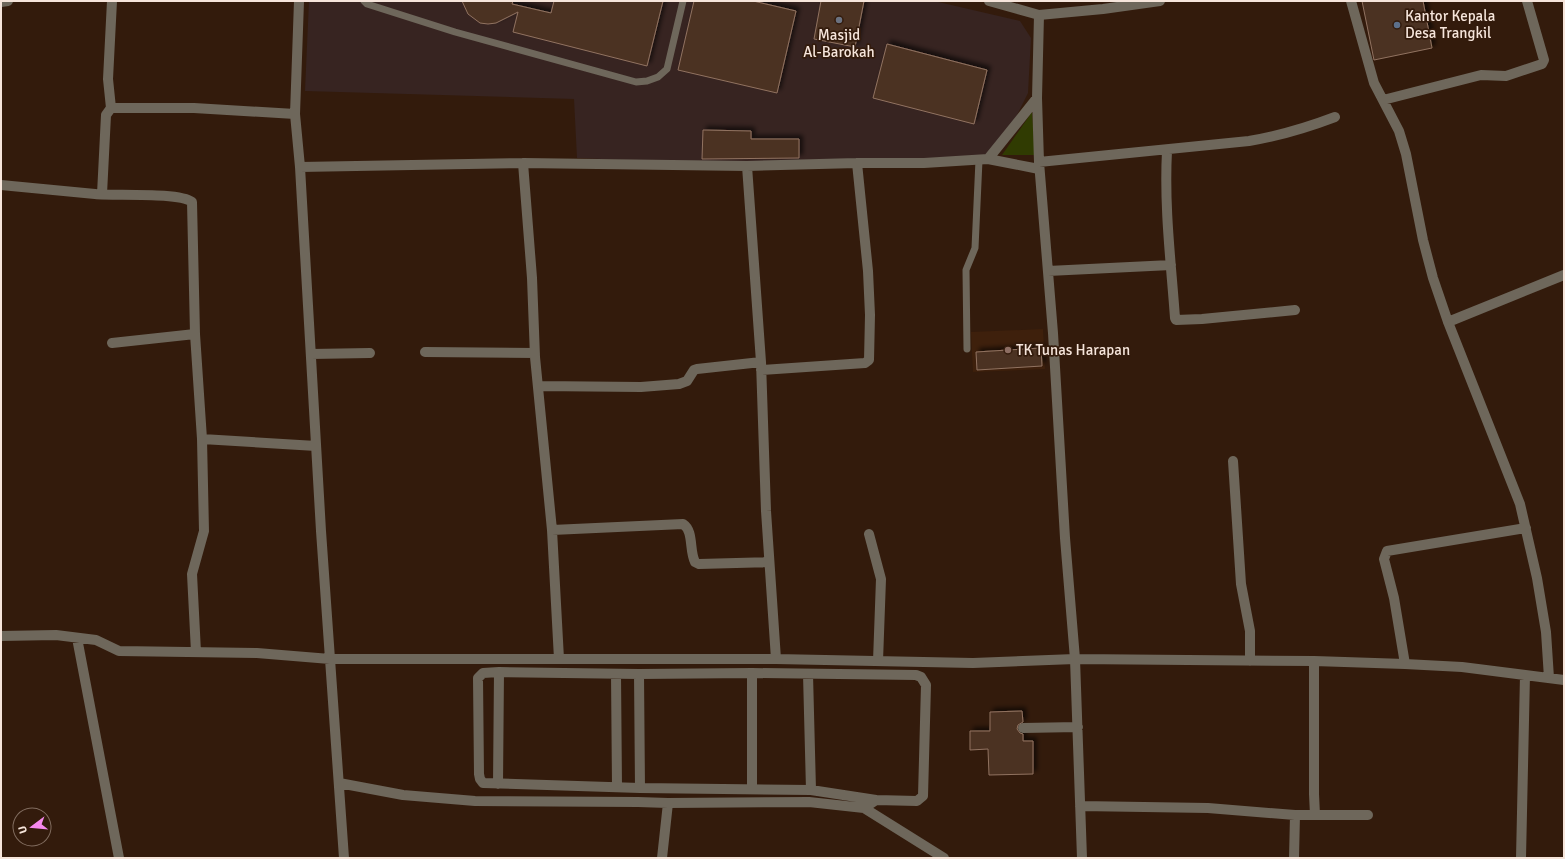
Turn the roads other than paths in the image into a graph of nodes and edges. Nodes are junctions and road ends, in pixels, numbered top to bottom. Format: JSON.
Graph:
{"nodes":[{"id":1,"x":8,"y":1,"type":"edge"},
{"id":2,"x":112,"y":1,"type":"edge"},
{"id":3,"x":299,"y":1,"type":"edge"},
{"id":4,"x":364,"y":1,"type":"edge"},
{"id":5,"x":683,"y":1,"type":"edge"},
{"id":6,"x":988,"y":1,"type":"edge"},
{"id":7,"x":1160,"y":1,"type":"edge"},
{"id":8,"x":1351,"y":1,"type":"edge"},
{"id":9,"x":1527,"y":1,"type":"edge"},
{"id":10,"x":1,"y":2,"type":"edge"},
{"id":11,"x":1039,"y":15,"type":"junction"},
{"id":12,"x":1037,"y":98,"type":"junction"},
{"id":13,"x":1383,"y":100,"type":"junction"},
{"id":14,"x":111,"y":108,"type":"junction"},
{"id":15,"x":295,"y":114,"type":"junction"},
{"id":16,"x":1335,"y":117,"type":"dead end"},
{"id":17,"x":1167,"y":151,"type":"junction"},
{"id":18,"x":984,"y":160,"type":"junction"},
{"id":19,"x":523,"y":163,"type":"junction"},
{"id":20,"x":858,"y":163,"type":"junction"},
{"id":21,"x":1039,"y":165,"type":"junction"},
{"id":22,"x":747,"y":166,"type":"junction"},
{"id":23,"x":300,"y":167,"type":"junction"},
{"id":24,"x":1,"y":185,"type":"edge"},
{"id":25,"x":102,"y":194,"type":"junction"},
{"id":26,"x":1171,"y":265,"type":"junction"},
{"id":27,"x":1048,"y":272,"type":"junction"},
{"id":28,"x":1564,"y":275,"type":"edge"},
{"id":29,"x":1295,"y":310,"type":"dead end"},
{"id":30,"x":1448,"y":322,"type":"junction"},
{"id":31,"x":195,"y":334,"type":"junction"},
{"id":32,"x":112,"y":343,"type":"dead end"},
{"id":33,"x":968,"y":349,"type":"dead end"},
{"id":34,"x":425,"y":352,"type":"dead end"},
{"id":35,"x":370,"y":353,"type":"dead end"},
{"id":36,"x":535,"y":353,"type":"junction"},
{"id":37,"x":311,"y":354,"type":"junction"},
{"id":38,"x":761,"y":366,"type":"junction"},
{"id":39,"x":538,"y":386,"type":"junction"},
{"id":40,"x":202,"y":439,"type":"junction"},
{"id":41,"x":316,"y":446,"type":"junction"},
{"id":42,"x":1233,"y":461,"type":"dead end"},
{"id":43,"x":1526,"y":528,"type":"junction"},
{"id":44,"x":552,"y":530,"type":"junction"},
{"id":45,"x":869,"y":534,"type":"dead end"},
{"id":46,"x":769,"y":562,"type":"junction"},
{"id":47,"x":1,"y":636,"type":"edge"},
{"id":48,"x":77,"y":638,"type":"junction"},
{"id":49,"x":196,"y":652,"type":"junction"},
{"id":50,"x":330,"y":659,"type":"junction"},
{"id":51,"x":559,"y":659,"type":"junction"},
{"id":52,"x":776,"y":659,"type":"junction"},
{"id":53,"x":1075,"y":659,"type":"junction"},
{"id":54,"x":878,"y":661,"type":"junction"},
{"id":55,"x":1250,"y":661,"type":"junction"},
{"id":56,"x":1314,"y":661,"type":"junction"},
{"id":57,"x":1405,"y":664,"type":"junction"},
{"id":58,"x":499,"y":672,"type":"junction"},
{"id":59,"x":752,"y":673,"type":"junction"},
{"id":60,"x":616,"y":674,"type":"junction"},
{"id":61,"x":639,"y":674,"type":"junction"},
{"id":62,"x":808,"y":674,"type":"junction"},
{"id":63,"x":1524,"y":675,"type":"junction"},
{"id":64,"x":1549,"y":678,"type":"junction"},
{"id":65,"x":1564,"y":680,"type":"edge"},
{"id":66,"x":1078,"y":727,"type":"junction"},
{"id":67,"x":1023,"y":728,"type":"dead end"},
{"id":68,"x":338,"y":783,"type":"junction"},
{"id":69,"x":498,"y":784,"type":"junction"},
{"id":70,"x":617,"y":787,"type":"junction"},
{"id":71,"x":640,"y":788,"type":"junction"},
{"id":72,"x":752,"y":788,"type":"junction"},
{"id":73,"x":811,"y":790,"type":"junction"},
{"id":74,"x":876,"y":800,"type":"junction"},
{"id":75,"x":668,"y":803,"type":"junction"},
{"id":76,"x":1080,"y":806,"type":"junction"},
{"id":77,"x":864,"y":808,"type":"junction"},
{"id":78,"x":1295,"y":815,"type":"junction"},
{"id":79,"x":1315,"y":815,"type":"junction"},
{"id":80,"x":1368,"y":815,"type":"dead end"},
{"id":81,"x":119,"y":858,"type":"edge"},
{"id":82,"x":344,"y":858,"type":"edge"},
{"id":83,"x":662,"y":858,"type":"edge"},
{"id":84,"x":944,"y":858,"type":"edge"},
{"id":85,"x":1082,"y":858,"type":"edge"},
{"id":86,"x":1294,"y":858,"type":"edge"},
{"id":87,"x":1521,"y":858,"type":"edge"}],
"edges":[{"from":1,"to":10,"type":"street"},
{"from":2,"to":14,"type":"street"},
{"from":3,"to":15,"type":"street"},
{"from":4,"to":5,"type":"lane"},
{"from":6,"to":11,"type":"street"},
{"from":7,"to":11,"type":"street"},
{"from":8,"to":13,"type":"street"},
{"from":9,"to":13,"type":"street"},
{"from":11,"to":12,"type":"street"},
{"from":12,"to":18,"type":"street"},
{"from":12,"to":21,"type":"street"},
{"from":13,"to":30,"type":"street"},
{"from":14,"to":15,"type":"street"},
{"from":14,"to":25,"type":"street"},
{"from":15,"to":23,"type":"street"},
{"from":16,"to":17,"type":"street"},
{"from":17,"to":21,"type":"street"},
{"from":17,"to":26,"type":"street"},
{"from":18,"to":20,"type":"street"},
{"from":18,"to":21,"type":"street"},
{"from":18,"to":33,"type":"lane"},
{"from":19,"to":22,"type":"street"},
{"from":19,"to":23,"type":"street"},
{"from":19,"to":36,"type":"street"},
{"from":20,"to":22,"type":"street"},
{"from":20,"to":38,"type":"street"},
{"from":21,"to":27,"type":"street"},
{"from":22,"to":38,"type":"street"},
{"from":23,"to":37,"type":"street"},
{"from":24,"to":25,"type":"street"},
{"from":25,"to":31,"type":"street"},
{"from":26,"to":27,"type":"street"},
{"from":26,"to":29,"type":"street"},
{"from":27,"to":53,"type":"street"},
{"from":28,"to":30,"type":"street"},
{"from":30,"to":43,"type":"street"},
{"from":31,"to":32,"type":"street"},
{"from":31,"to":40,"type":"street"},
{"from":34,"to":36,"type":"street"},
{"from":35,"to":37,"type":"street"},
{"from":36,"to":39,"type":"street"},
{"from":37,"to":41,"type":"street"},
{"from":38,"to":39,"type":"street"},
{"from":38,"to":46,"type":"street"},
{"from":39,"to":44,"type":"street"},
{"from":40,"to":41,"type":"street"},
{"from":40,"to":49,"type":"street"},
{"from":41,"to":50,"type":"street"},
{"from":42,"to":55,"type":"street"},
{"from":43,"to":57,"type":"street"},
{"from":43,"to":64,"type":"street"},
{"from":44,"to":46,"type":"street"},
{"from":44,"to":51,"type":"street"},
{"from":45,"to":54,"type":"street"},
{"from":46,"to":52,"type":"street"},
{"from":47,"to":48,"type":"street"},
{"from":48,"to":49,"type":"street"},
{"from":48,"to":81,"type":"street"},
{"from":49,"to":50,"type":"street"},
{"from":50,"to":51,"type":"street"},
{"from":50,"to":68,"type":"street"},
{"from":51,"to":52,"type":"street"},
{"from":52,"to":54,"type":"street"},
{"from":53,"to":54,"type":"street"},
{"from":53,"to":55,"type":"street"},
{"from":53,"to":66,"type":"street"},
{"from":55,"to":56,"type":"street"},
{"from":56,"to":57,"type":"street"},
{"from":56,"to":79,"type":"street"},
{"from":57,"to":63,"type":"street"},
{"from":58,"to":60,"type":"street"},
{"from":58,"to":69,"type":"street"},
{"from":58,"to":69,"type":"street"},
{"from":59,"to":61,"type":"street"},
{"from":59,"to":62,"type":"street"},
{"from":59,"to":72,"type":"street"},
{"from":60,"to":61,"type":"street"},
{"from":60,"to":70,"type":"street"},
{"from":61,"to":71,"type":"street"},
{"from":62,"to":73,"type":"street"},
{"from":62,"to":74,"type":"street"},
{"from":63,"to":64,"type":"street"},
{"from":63,"to":87,"type":"street"},
{"from":64,"to":65,"type":"street"},
{"from":66,"to":67,"type":"street"},
{"from":66,"to":76,"type":"street"},
{"from":68,"to":75,"type":"street"},
{"from":68,"to":82,"type":"street"},
{"from":69,"to":70,"type":"street"},
{"from":70,"to":71,"type":"street"},
{"from":71,"to":72,"type":"street"},
{"from":72,"to":73,"type":"street"},
{"from":73,"to":74,"type":"street"},
{"from":74,"to":77,"type":"street"},
{"from":75,"to":77,"type":"street"},
{"from":75,"to":83,"type":"street"},
{"from":76,"to":78,"type":"street"},
{"from":76,"to":85,"type":"street"},
{"from":77,"to":84,"type":"street"},
{"from":78,"to":79,"type":"street"},
{"from":78,"to":86,"type":"street"},
{"from":79,"to":80,"type":"street"}]}
